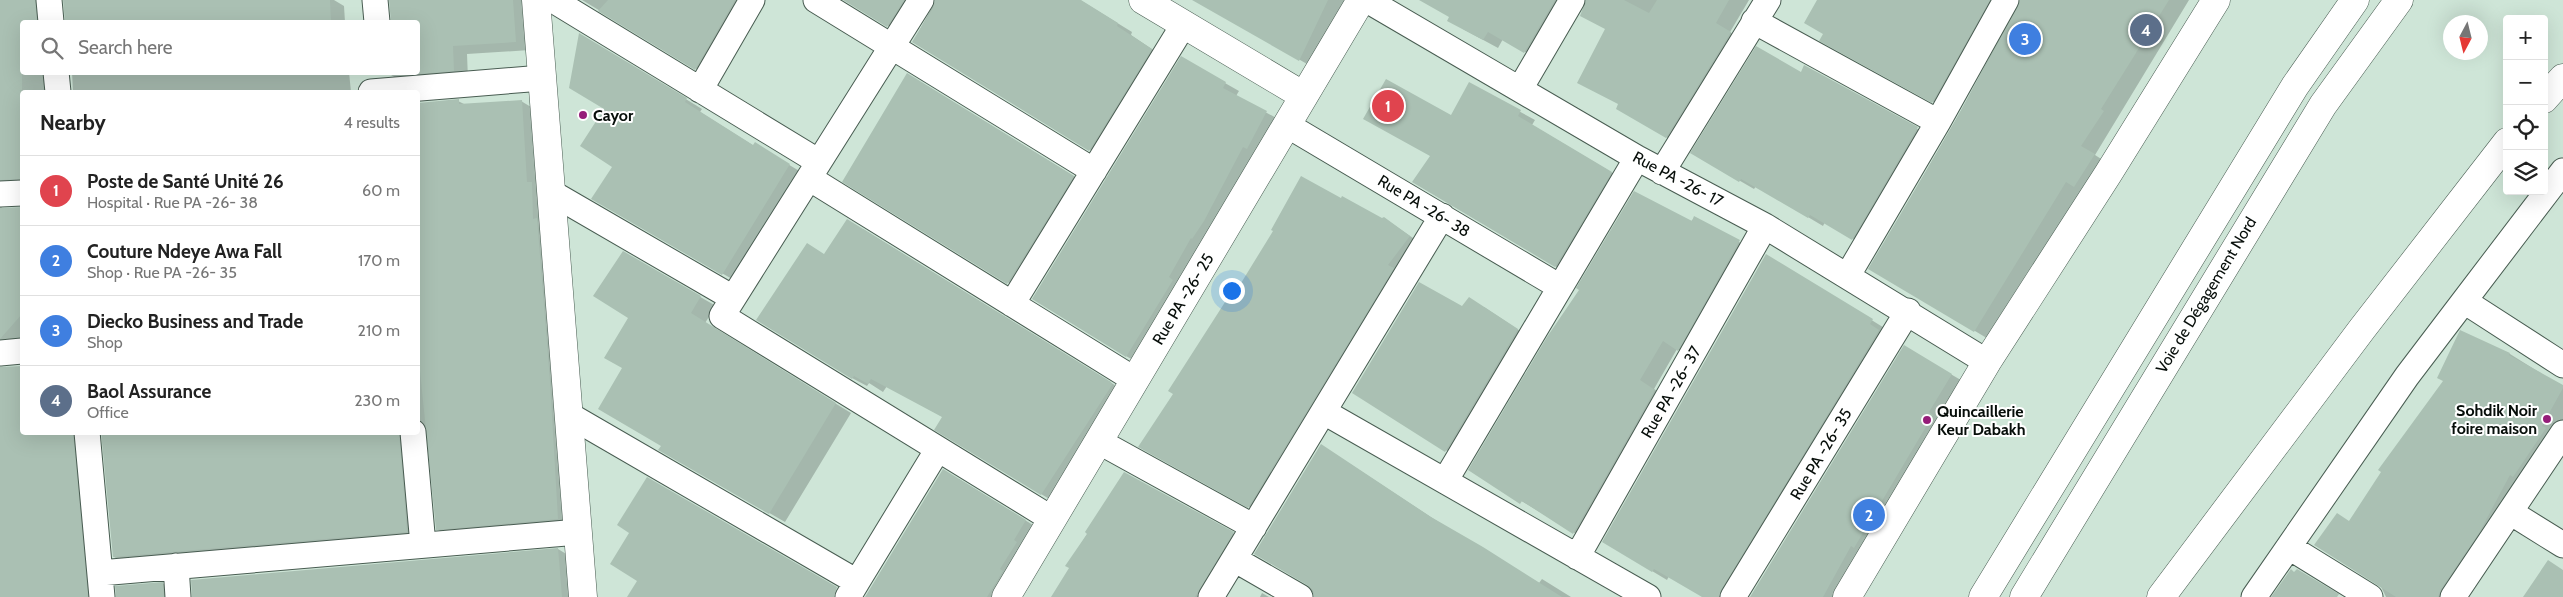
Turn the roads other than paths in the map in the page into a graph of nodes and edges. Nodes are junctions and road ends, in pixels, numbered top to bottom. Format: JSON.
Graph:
{"nodes":[{"id":1,"x":49,"y":0,"type":"edge"},
{"id":2,"x":375,"y":0,"type":"edge"},
{"id":3,"x":536,"y":0,"type":"edge"},
{"id":4,"x":553,"y":0,"type":"edge"},
{"id":5,"x":752,"y":0,"type":"edge"},
{"id":6,"x":816,"y":0,"type":"edge"},
{"id":7,"x":921,"y":0,"type":"edge"},
{"id":8,"x":1143,"y":0,"type":"edge"},
{"id":9,"x":1361,"y":0,"type":"edge"},
{"id":10,"x":1367,"y":0,"type":"edge"},
{"id":11,"x":1572,"y":0,"type":"edge"},
{"id":12,"x":1768,"y":0,"type":"edge"},
{"id":13,"x":2006,"y":0,"type":"edge"},
{"id":14,"x":2355,"y":0,"type":"edge"},
{"id":15,"x":2399,"y":0,"type":"edge"},
{"id":16,"x":2211,"y":2,"type":"edge"},
{"id":17,"x":51,"y":20,"type":"edge"},
{"id":18,"x":377,"y":20,"type":"edge"},
{"id":19,"x":1754,"y":21,"type":"junction"},
{"id":20,"x":1184,"y":24,"type":"junction"},
{"id":21,"x":892,"y":46,"type":"junction"},
{"id":22,"x":56,"y":75,"type":"edge"},
{"id":23,"x":542,"y":78,"type":"junction"},
{"id":24,"x":2563,"y":78,"type":"edge"},
{"id":25,"x":380,"y":87,"type":"edge"},
{"id":26,"x":1520,"y":89,"type":"junction"},
{"id":27,"x":58,"y":90,"type":"edge"},
{"id":28,"x":700,"y":90,"type":"junction"},
{"id":29,"x":2548,"y":95,"type":"edge"},
{"id":30,"x":1304,"y":96,"type":"junction"},
{"id":31,"x":1938,"y":122,"type":"junction"},
{"id":32,"x":1287,"y":125,"type":"junction"},
{"id":33,"x":2503,"y":147,"type":"edge"},
{"id":34,"x":1637,"y":158,"type":"junction"},
{"id":35,"x":814,"y":170,"type":"junction"},
{"id":36,"x":1094,"y":171,"type":"junction"},
{"id":37,"x":2563,"y":171,"type":"edge"},
{"id":38,"x":1662,"y":172,"type":"junction"},
{"id":39,"x":20,"y":193,"type":"edge"},
{"id":40,"x":552,"y":193,"type":"junction"},
{"id":41,"x":0,"y":194,"type":"edge"},
{"id":42,"x":1442,"y":216,"type":"junction"},
{"id":43,"x":1765,"y":226,"type":"junction"},
{"id":44,"x":1848,"y":275,"type":"junction"},
{"id":45,"x":1560,"y":286,"type":"junction"},
{"id":46,"x":733,"y":298,"type":"junction"},
{"id":47,"x":2464,"y":301,"type":"junction"},
{"id":48,"x":1012,"y":304,"type":"junction"},
{"id":49,"x":1908,"y":311,"type":"junction"},
{"id":50,"x":20,"y":351,"type":"edge"},
{"id":51,"x":0,"y":353,"type":"edge"},
{"id":52,"x":1987,"y":362,"type":"junction"},
{"id":53,"x":2563,"y":365,"type":"edge"},
{"id":54,"x":1135,"y":380,"type":"junction"},
{"id":55,"x":1324,"y":412,"type":"junction"},
{"id":56,"x":569,"y":415,"type":"junction"},
{"id":57,"x":2563,"y":433,"type":"edge"},
{"id":58,"x":87,"y":435,"type":"edge"},
{"id":59,"x":413,"y":435,"type":"edge"},
{"id":60,"x":1098,"y":441,"type":"junction"},
{"id":61,"x":938,"y":449,"type":"junction"},
{"id":62,"x":1445,"y":481,"type":"junction"},
{"id":63,"x":2510,"y":512,"type":"junction"},
{"id":64,"x":1052,"y":519,"type":"junction"},
{"id":65,"x":1254,"y":527,"type":"junction"},
{"id":66,"x":578,"y":532,"type":"junction"},
{"id":67,"x":2563,"y":544,"type":"edge"},
{"id":68,"x":423,"y":545,"type":"junction"},
{"id":69,"x":2290,"y":547,"type":"junction"},
{"id":70,"x":1577,"y":557,"type":"junction"},
{"id":71,"x":1234,"y":559,"type":"junction"},
{"id":72,"x":176,"y":566,"type":"junction"},
{"id":73,"x":100,"y":572,"type":"junction"},
{"id":74,"x":852,"y":589,"type":"edge"},
{"id":75,"x":102,"y":597,"type":"edge"},
{"id":76,"x":178,"y":597,"type":"edge"},
{"id":77,"x":583,"y":597,"type":"edge"},
{"id":78,"x":1006,"y":597,"type":"edge"},
{"id":79,"x":1211,"y":597,"type":"edge"},
{"id":80,"x":1300,"y":597,"type":"edge"},
{"id":81,"x":1648,"y":597,"type":"edge"},
{"id":82,"x":1733,"y":597,"type":"edge"},
{"id":83,"x":1847,"y":597,"type":"edge"},
{"id":84,"x":1983,"y":597,"type":"edge"},
{"id":85,"x":2024,"y":597,"type":"edge"},
{"id":86,"x":2161,"y":597,"type":"edge"},
{"id":87,"x":2254,"y":597,"type":"edge"},
{"id":88,"x":2370,"y":597,"type":"edge"},
{"id":89,"x":2452,"y":597,"type":"edge"}],
"edges":[{"from":1,"to":17,"type":"street"},
{"from":2,"to":18,"type":"street"},
{"from":3,"to":23,"type":"main road"},
{"from":4,"to":28,"type":"street"},
{"from":5,"to":28,"type":"street"},
{"from":6,"to":21,"type":"street"},
{"from":7,"to":21,"type":"street"},
{"from":8,"to":20,"type":"main road"},
{"from":9,"to":30,"type":"main road","name":"Rue PA -26- 25"},
{"from":10,"to":26,"type":"street","name":"Rue PA -26- 17"},
{"from":11,"to":26,"type":"street"},
{"from":12,"to":19,"type":"street"},
{"from":13,"to":31,"type":"street"},
{"from":14,"to":84,"type":"main road","name":"Voie de Dégagement Nord"},
{"from":15,"to":85,"type":"main road","name":"Voie de Dégagement Nord"},
{"from":16,"to":52,"type":"main road"},
{"from":19,"to":31,"type":"street"},
{"from":19,"to":38,"type":"street"},
{"from":20,"to":30,"type":"main road"},
{"from":20,"to":36,"type":"street"},
{"from":21,"to":35,"type":"street"},
{"from":21,"to":36,"type":"street"},
{"from":22,"to":27,"type":"street"},
{"from":23,"to":25,"type":"street"},
{"from":23,"to":40,"type":"main road"},
{"from":24,"to":29,"type":"main road"},
{"from":26,"to":34,"type":"street","name":"Rue PA -26- 17"},
{"from":28,"to":35,"type":"street"},
{"from":30,"to":32,"type":"main road","name":"Rue PA -26- 25"},
{"from":31,"to":44,"type":"street"},
{"from":32,"to":42,"type":"street","name":"Rue PA -26- 38"},
{"from":32,"to":54,"type":"main road","name":"Rue PA -26- 25"},
{"from":33,"to":86,"type":"main road"},
{"from":34,"to":38,"type":"street","name":"Rue PA -26- 17"},
{"from":34,"to":45,"type":"street"},
{"from":35,"to":46,"type":"street"},
{"from":35,"to":48,"type":"street"},
{"from":36,"to":48,"type":"street"},
{"from":37,"to":47,"type":"street"},
{"from":38,"to":43,"type":"street","name":"Rue PA -26- 17"},
{"from":39,"to":41,"type":"street"},
{"from":40,"to":46,"type":"street"},
{"from":40,"to":56,"type":"main road"},
{"from":42,"to":45,"type":"street","name":"Rue PA -26- 38"},
{"from":42,"to":55,"type":"street"},
{"from":43,"to":44,"type":"street","name":"Rue PA -26- 17"},
{"from":43,"to":70,"type":"street","name":"Rue PA -26- 37"},
{"from":44,"to":49,"type":"street","name":"Rue PA -26- 17"},
{"from":45,"to":62,"type":"street"},
{"from":46,"to":61,"type":"street"},
{"from":47,"to":53,"type":"street"},
{"from":47,"to":69,"type":"street"},
{"from":48,"to":54,"type":"street"},
{"from":49,"to":52,"type":"street","name":"Rue PA -26- 17"},
{"from":49,"to":82,"type":"street","name":"Rue PA -26- 35"},
{"from":50,"to":51,"type":"street"},
{"from":52,"to":83,"type":"main road"},
{"from":54,"to":60,"type":"main road","name":"Rue PA -26- 25"},
{"from":55,"to":62,"type":"street"},
{"from":55,"to":65,"type":"street"},
{"from":56,"to":66,"type":"main road"},
{"from":56,"to":74,"type":"street"},
{"from":57,"to":63,"type":"street"},
{"from":58,"to":73,"type":"street"},
{"from":59,"to":68,"type":"street"},
{"from":60,"to":64,"type":"main road","name":"Rue PA -26- 25"},
{"from":60,"to":65,"type":"street"},
{"from":61,"to":64,"type":"street"},
{"from":61,"to":74,"type":"street"},
{"from":62,"to":70,"type":"street"},
{"from":63,"to":67,"type":"street"},
{"from":63,"to":89,"type":"street"},
{"from":64,"to":78,"type":"main road","name":"Rue PA -26- 25"},
{"from":65,"to":71,"type":"street"},
{"from":66,"to":68,"type":"street"},
{"from":66,"to":77,"type":"main road"},
{"from":68,"to":72,"type":"street"},
{"from":69,"to":87,"type":"street"},
{"from":69,"to":88,"type":"street"},
{"from":70,"to":81,"type":"street"},
{"from":71,"to":79,"type":"street"},
{"from":71,"to":80,"type":"street"},
{"from":72,"to":73,"type":"street"},
{"from":72,"to":76,"type":"street"},
{"from":73,"to":75,"type":"street"}]}
